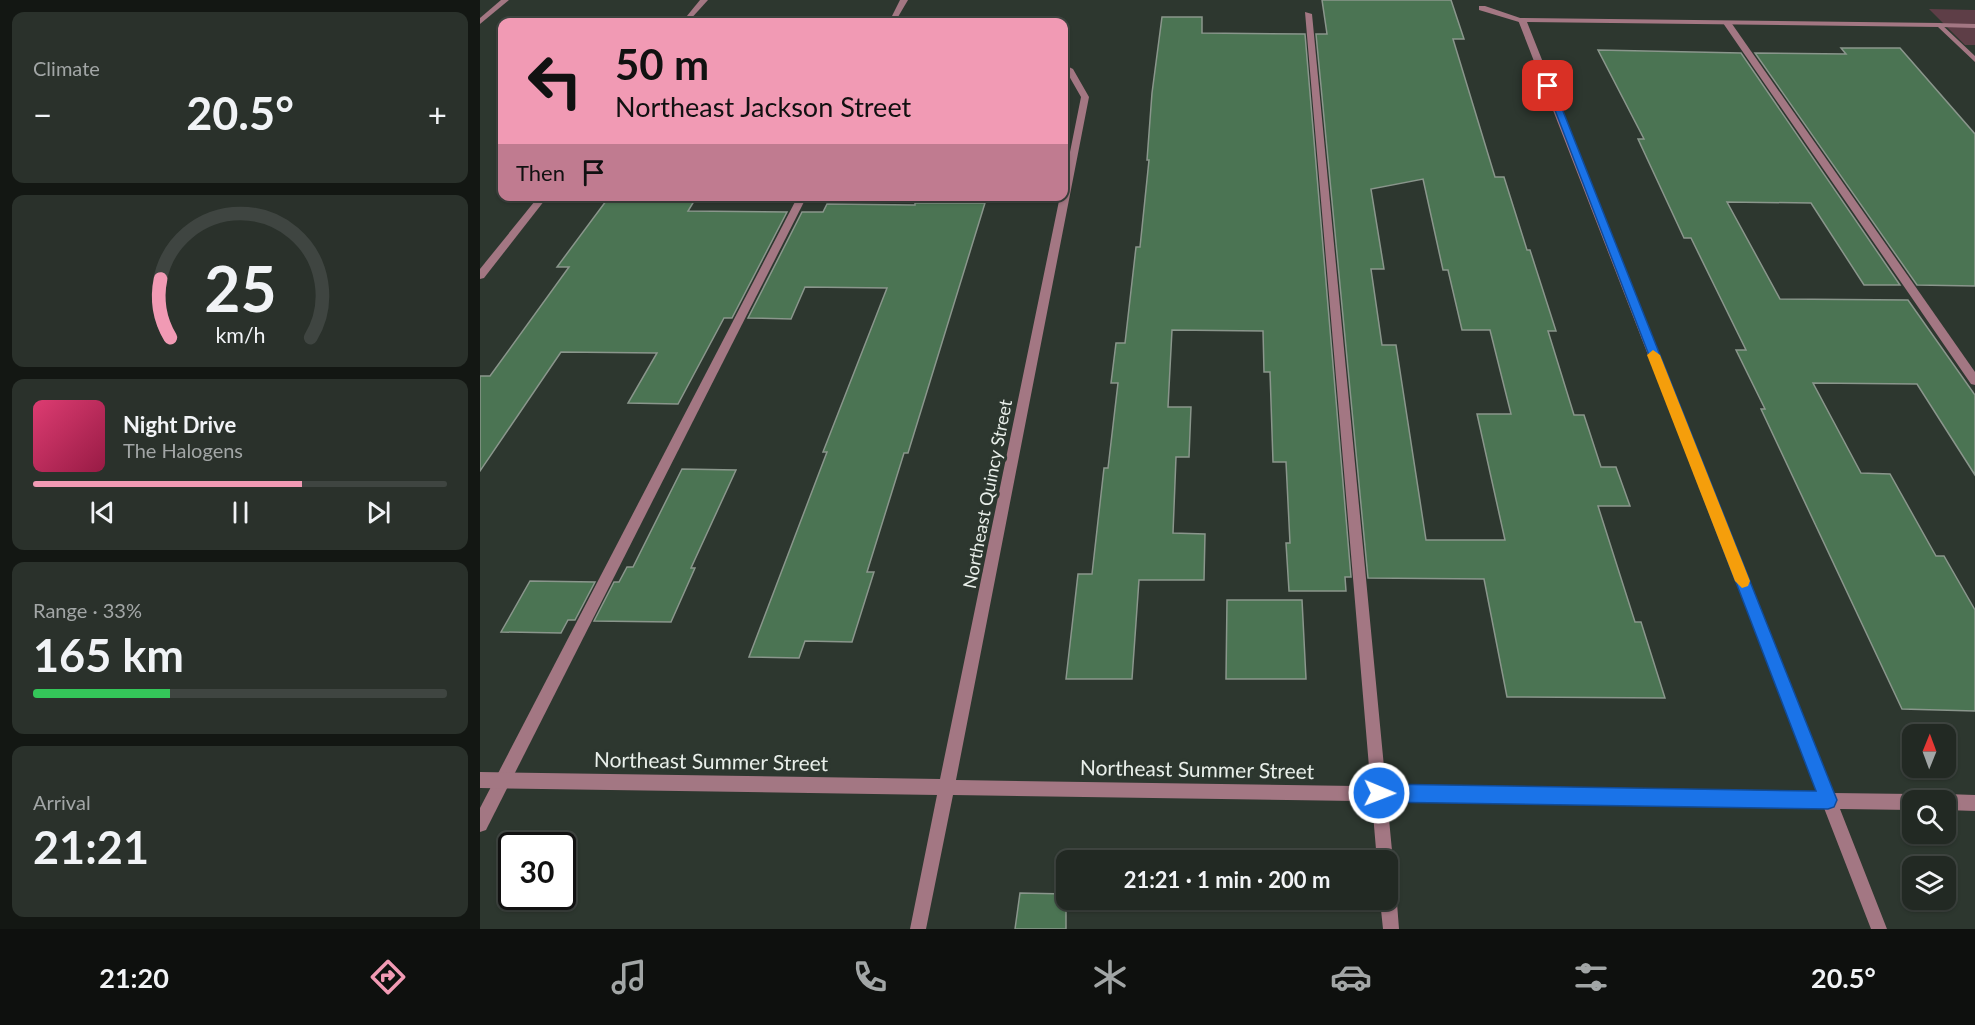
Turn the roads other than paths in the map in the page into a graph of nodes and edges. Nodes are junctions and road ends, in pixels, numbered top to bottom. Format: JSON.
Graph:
{"nodes":[{"id":1,"x":505,"y":0,"type":"edge"},
{"id":2,"x":704,"y":0,"type":"edge"},
{"id":3,"x":904,"y":0,"type":"edge"},
{"id":4,"x":1482,"y":8,"type":"dead end"},
{"id":5,"x":1308,"y":14,"type":"dead end"},
{"id":6,"x":688,"y":18,"type":"edge"},
{"id":7,"x":894,"y":18,"type":"edge"},
{"id":8,"x":1522,"y":20,"type":"junction"},
{"id":9,"x":480,"y":22,"type":"edge"},
{"id":10,"x":1727,"y":23,"type":"junction"},
{"id":11,"x":1940,"y":25,"type":"junction"},
{"id":12,"x":1975,"y":26,"type":"edge"},
{"id":13,"x":1975,"y":60,"type":"edge"},
{"id":14,"x":1069,"y":69,"type":"dead end"},
{"id":15,"x":1068,"y":183,"type":"edge"},
{"id":16,"x":540,"y":201,"type":"edge"},
{"id":17,"x":800,"y":201,"type":"edge"},
{"id":18,"x":1064,"y":201,"type":"edge"},
{"id":19,"x":480,"y":276,"type":"edge"},
{"id":20,"x":1975,"y":381,"type":"edge"},
{"id":21,"x":480,"y":780,"type":"edge"},
{"id":22,"x":503,"y":780,"type":"junction"},
{"id":23,"x":948,"y":787,"type":"junction"},
{"id":24,"x":1379,"y":793,"type":"junction"},
{"id":25,"x":1828,"y":800,"type":"junction"},
{"id":26,"x":1902,"y":802,"type":"edge"},
{"id":27,"x":1956,"y":802,"type":"edge"},
{"id":28,"x":1975,"y":803,"type":"edge"},
{"id":29,"x":480,"y":824,"type":"edge"},
{"id":30,"x":1384,"y":850,"type":"edge"},
{"id":31,"x":1390,"y":910,"type":"edge"},
{"id":32,"x":918,"y":929,"type":"edge"},
{"id":33,"x":1391,"y":929,"type":"edge"},
{"id":34,"x":1879,"y":929,"type":"edge"}],
"edges":[{"from":1,"to":9,"type":"street"},
{"from":2,"to":6,"type":"street"},
{"from":3,"to":7,"type":"street"},
{"from":4,"to":8,"type":"street"},
{"from":5,"to":24,"type":"street"},
{"from":8,"to":10,"type":"street"},
{"from":8,"to":25,"type":"street"},
{"from":10,"to":11,"type":"street"},
{"from":10,"to":20,"type":"street"},
{"from":11,"to":12,"type":"street"},
{"from":11,"to":13,"type":"street"},
{"from":14,"to":15,"type":"street","name":"Northeast Quincy Street"},
{"from":16,"to":19,"type":"street"},
{"from":17,"to":22,"type":"street"},
{"from":18,"to":23,"type":"street","name":"Northeast Quincy Street"},
{"from":21,"to":22,"type":"street","name":"Northeast Summer Street"},
{"from":22,"to":23,"type":"street","name":"Northeast Summer Street"},
{"from":22,"to":29,"type":"street"},
{"from":23,"to":24,"type":"street","name":"Northeast Summer Street"},
{"from":23,"to":32,"type":"street","name":"Northeast Quincy Street"},
{"from":24,"to":25,"type":"street","name":"Northeast Summer Street"},
{"from":24,"to":30,"type":"street"},
{"from":25,"to":26,"type":"street","name":"Northeast Summer Street"},
{"from":25,"to":34,"type":"street"},
{"from":27,"to":28,"type":"street"},
{"from":31,"to":33,"type":"street"}]}
